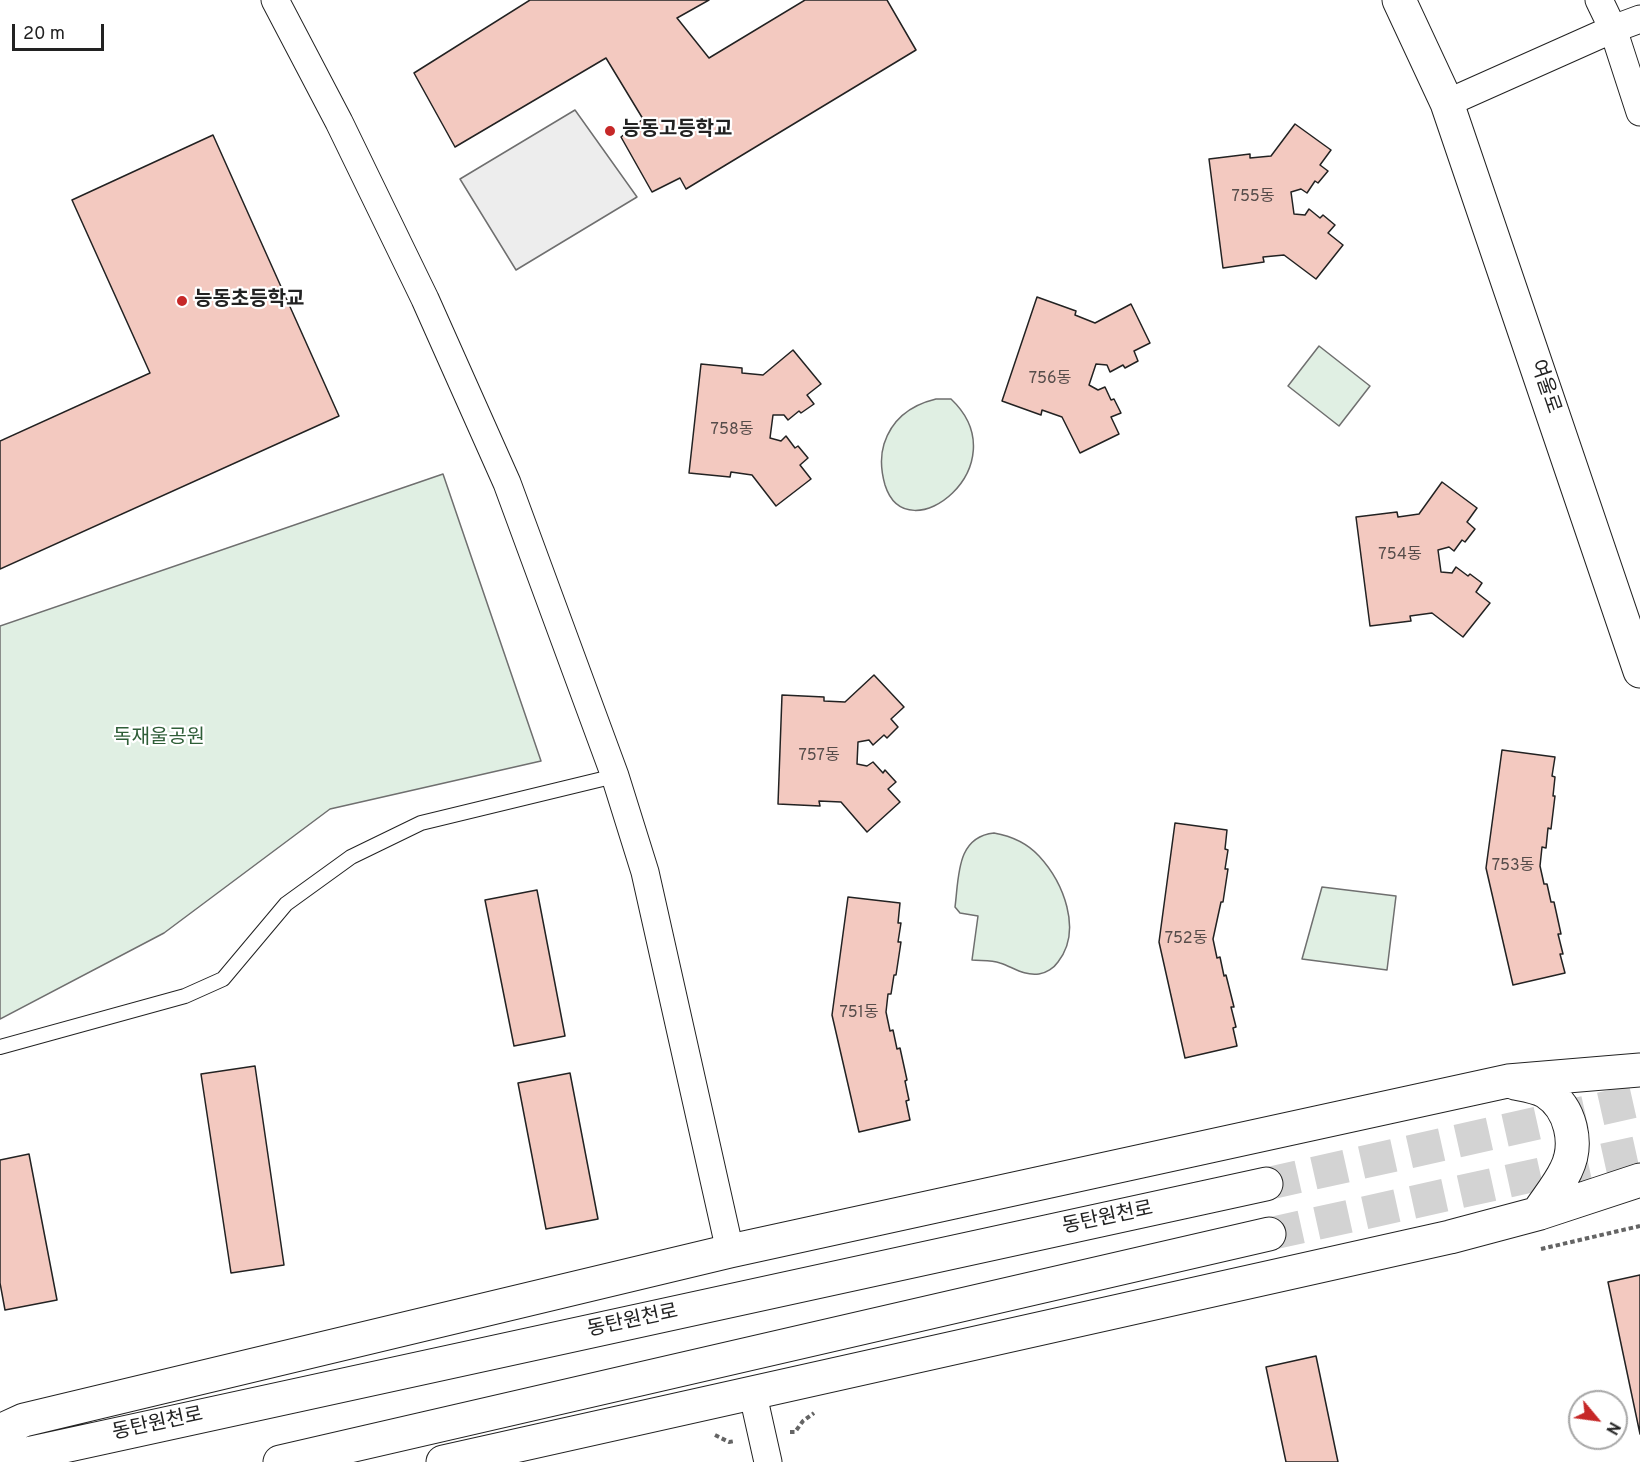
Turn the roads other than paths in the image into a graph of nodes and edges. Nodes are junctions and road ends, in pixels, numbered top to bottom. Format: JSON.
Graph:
{"nodes":[{"id":1,"x":275,"y":0,"type":"edge"},
{"id":2,"x":1399,"y":0,"type":"edge"},
{"id":3,"x":1599,"y":0,"type":"edge"},
{"id":4,"x":1640,"y":19,"type":"edge"},
{"id":5,"x":1613,"y":29,"type":"junction"},
{"id":6,"x":1447,"y":103,"type":"junction"},
{"id":7,"x":1640,"y":112,"type":"edge"},
{"id":8,"x":1640,"y":671,"type":"edge"},
{"id":9,"x":615,"y":776,"type":"junction"},
{"id":10,"x":0,"y":1047,"type":"edge"},
{"id":11,"x":1640,"y":1070,"type":"edge"},
{"id":12,"x":1508,"y":1081,"type":"junction"},
{"id":13,"x":1640,"y":1180,"type":"edge"},
{"id":14,"x":1266,"y":1184,"type":"tunnel mouth"},
{"id":15,"x":1538,"y":1213,"type":"junction"},
{"id":16,"x":1269,"y":1234,"type":"tunnel mouth"},
{"id":17,"x":730,"y":1251,"type":"junction"},
{"id":18,"x":753,"y":1395,"type":"junction"},
{"id":19,"x":0,"y":1431,"type":"edge"},
{"id":20,"x":0,"y":1460,"type":"edge"},
{"id":21,"x":280,"y":1462,"type":"edge"},
{"id":22,"x":443,"y":1462,"type":"edge"},
{"id":23,"x":768,"y":1462,"type":"edge"}],
"edges":[{"from":1,"to":9,"type":"street"},
{"from":2,"to":6,"type":"main road","name":"여울로"},
{"from":3,"to":5,"type":"street"},
{"from":4,"to":5,"type":"street"},
{"from":5,"to":6,"type":"street"},
{"from":5,"to":7,"type":"street"},
{"from":6,"to":8,"type":"main road","name":"여울로"},
{"from":9,"to":10,"type":"lane"},
{"from":9,"to":17,"type":"street"},
{"from":11,"to":12,"type":"main road"},
{"from":12,"to":15,"type":"main road"},
{"from":12,"to":17,"type":"main road"},
{"from":13,"to":15,"type":"main road"},
{"from":14,"to":20,"type":"main road","name":"동탄원천로"},
{"from":15,"to":18,"type":"main road"},
{"from":16,"to":21,"type":"main road"},
{"from":17,"to":19,"type":"main road"},
{"from":18,"to":22,"type":"main road"},
{"from":18,"to":23,"type":"street"}]}
